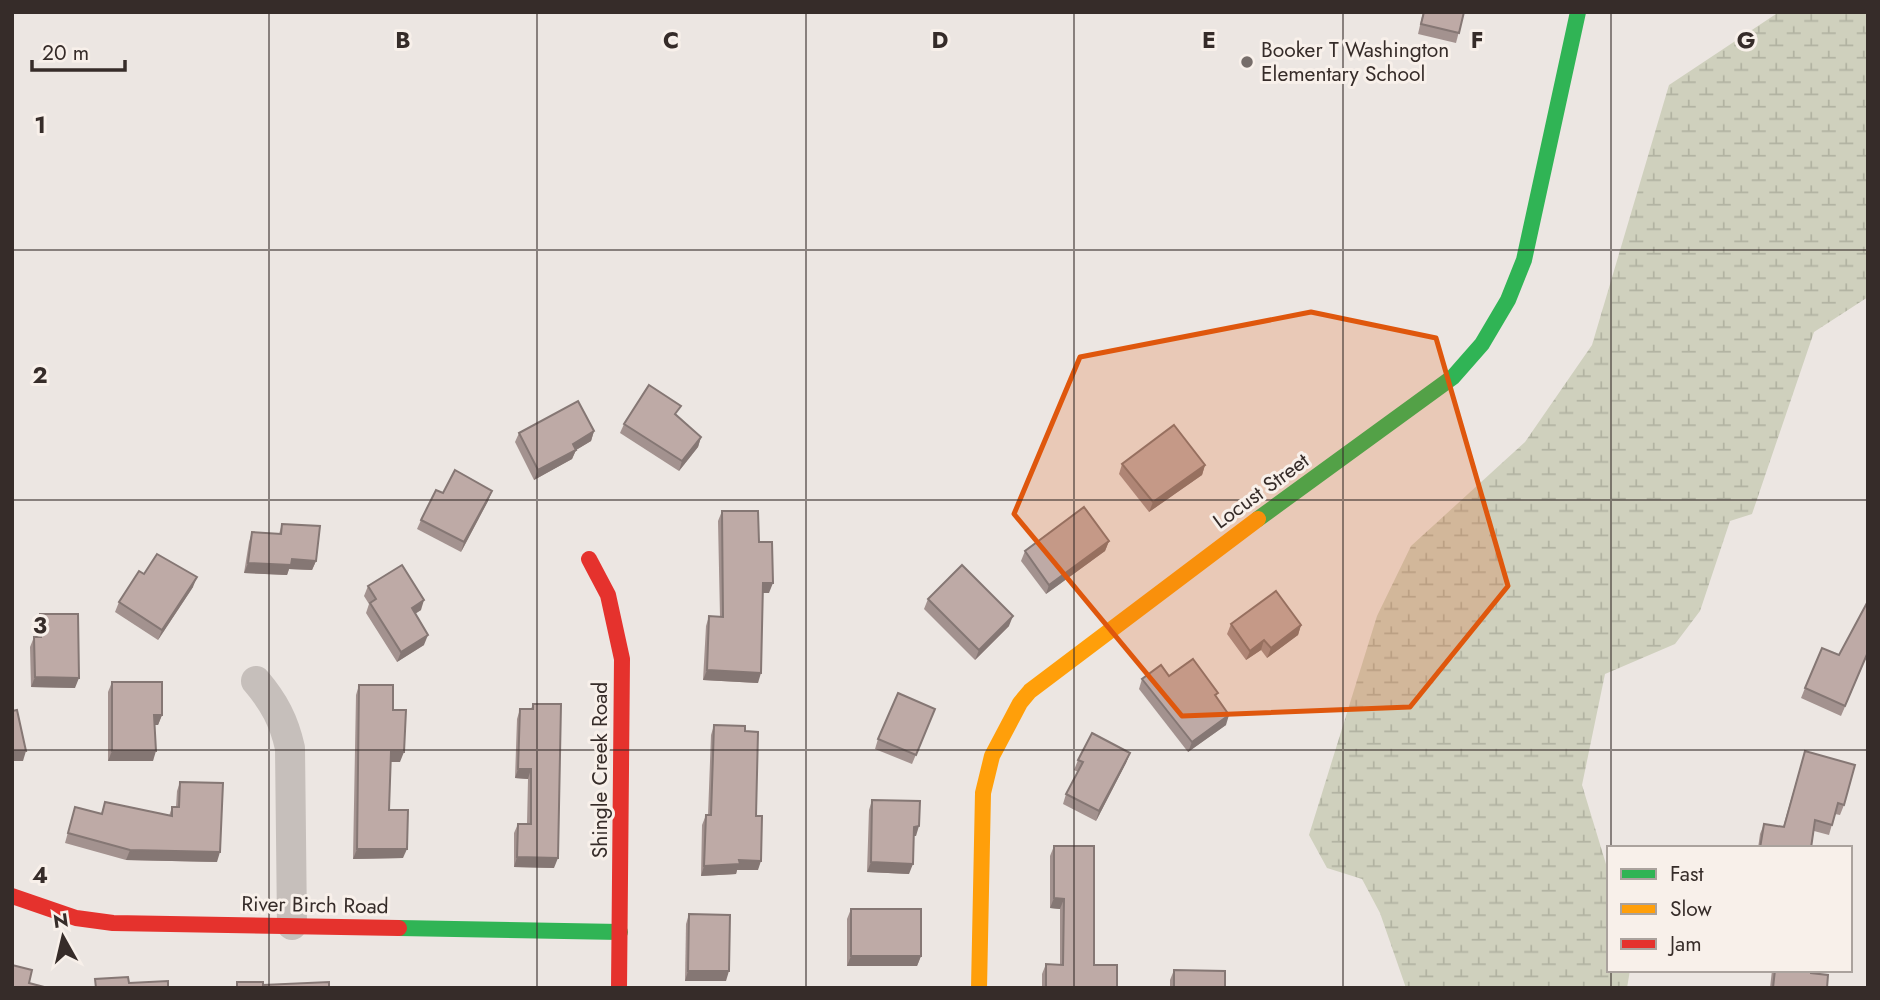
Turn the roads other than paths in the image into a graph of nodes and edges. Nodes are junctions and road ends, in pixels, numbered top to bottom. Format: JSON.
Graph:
{"nodes":[{"id":1,"x":1578,"y":12,"type":"edge"},
{"id":2,"x":589,"y":559,"type":"dead end"},
{"id":3,"x":256,"y":681,"type":"dead end"},
{"id":4,"x":12,"y":896,"type":"edge"},
{"id":5,"x":292,"y":925,"type":"junction"},
{"id":6,"x":620,"y":932,"type":"junction"},
{"id":7,"x":619,"y":988,"type":"edge"},
{"id":8,"x":979,"y":988,"type":"edge"}],
"edges":[{"from":1,"to":8,"type":"street","name":"Locust Street"},
{"from":2,"to":6,"type":"street","name":"Shingle Creek Road"},
{"from":3,"to":5,"type":"street"},
{"from":4,"to":5,"type":"street","name":"River Birch Road"},
{"from":5,"to":6,"type":"street","name":"River Birch Road"},
{"from":6,"to":7,"type":"street","name":"Shingle Creek Road"}]}
